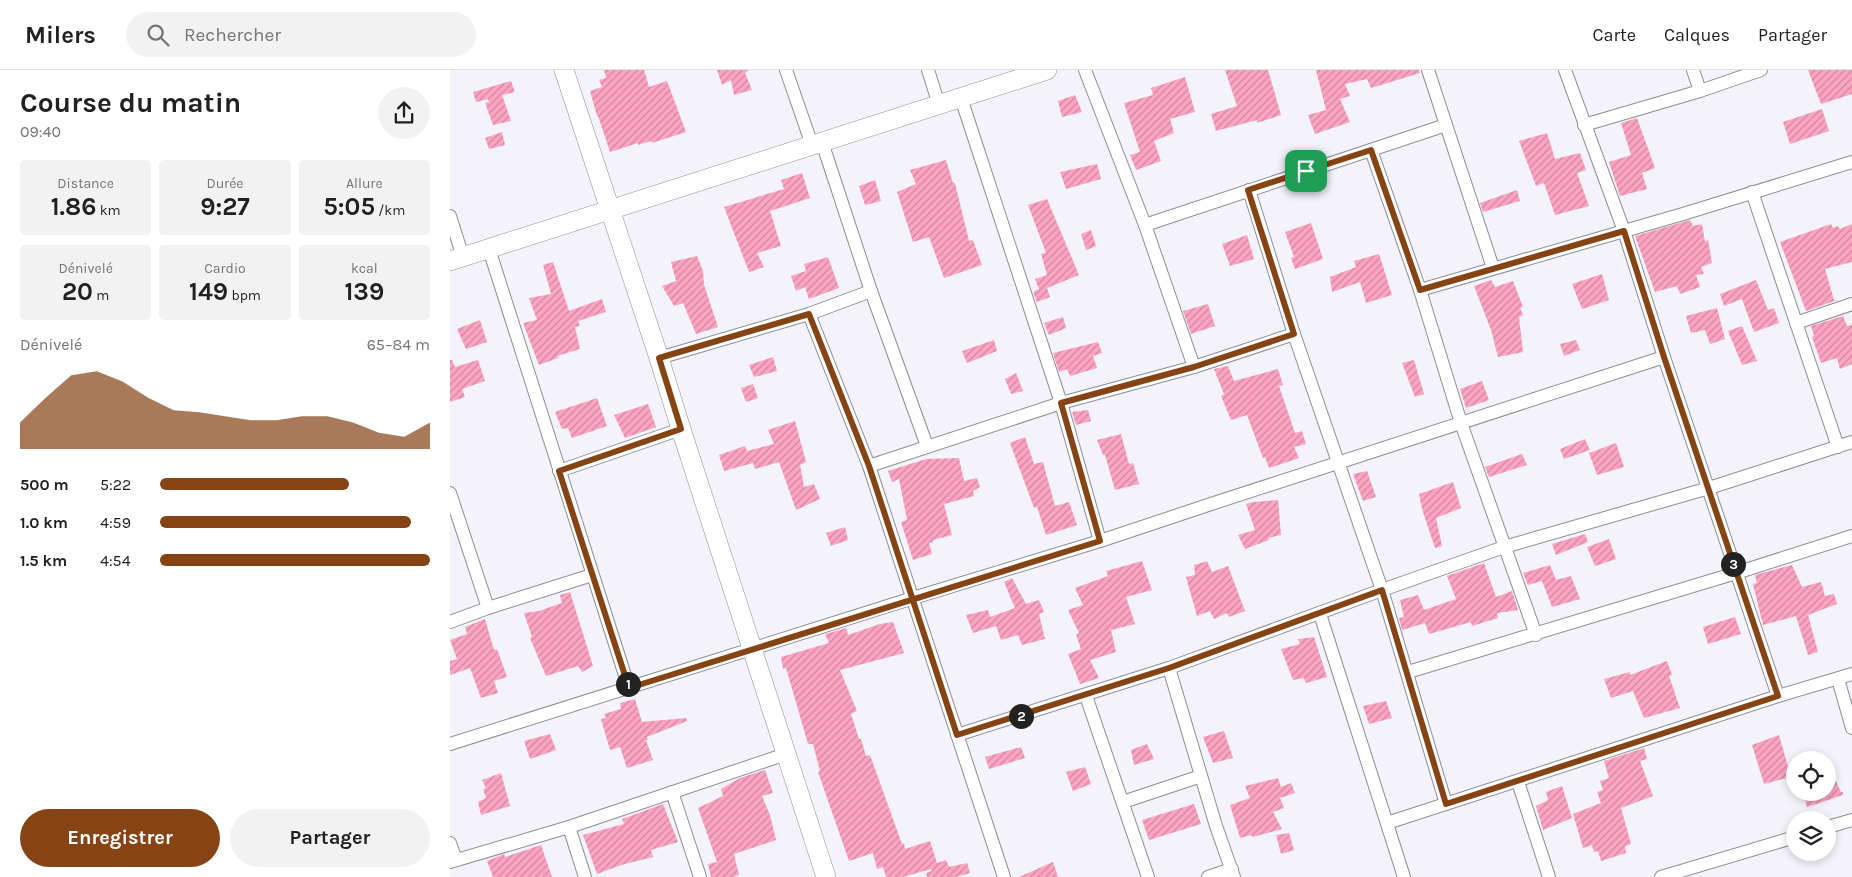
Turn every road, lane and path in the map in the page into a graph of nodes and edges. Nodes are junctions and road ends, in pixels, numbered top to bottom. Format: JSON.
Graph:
{"nodes":[{"id":1,"x":564,"y":70,"type":"edge"},
{"id":2,"x":786,"y":70,"type":"edge"},
{"id":3,"x":928,"y":70,"type":"edge"},
{"id":4,"x":1047,"y":70,"type":"edge"},
{"id":5,"x":1085,"y":70,"type":"edge"},
{"id":6,"x":1428,"y":70,"type":"edge"},
{"id":7,"x":1565,"y":70,"type":"edge"},
{"id":8,"x":1693,"y":70,"type":"edge"},
{"id":9,"x":1761,"y":70,"type":"edge"},
{"id":10,"x":1700,"y":90,"type":"junction"},
{"id":11,"x":961,"y":98,"type":"junction"},
{"id":12,"x":939,"y":105,"type":"junction"},
{"id":13,"x":1446,"y":125,"type":"junction"},
{"id":14,"x":1584,"y":125,"type":"junction"},
{"id":15,"x":817,"y":144,"type":"junction"},
{"id":16,"x":1371,"y":150,"type":"junction"},
{"id":17,"x":1852,"y":162,"type":"edge"},
{"id":18,"x":1248,"y":190,"type":"junction"},
{"id":19,"x":1752,"y":192,"type":"junction"},
{"id":20,"x":610,"y":210,"type":"junction"},
{"id":21,"x":450,"y":216,"type":"edge"},
{"id":22,"x":1145,"y":225,"type":"junction"},
{"id":23,"x":1624,"y":231,"type":"junction"},
{"id":24,"x":489,"y":249,"type":"junction"},
{"id":25,"x":456,"y":259,"type":"edge"},
{"id":26,"x":1493,"y":268,"type":"junction"},
{"id":27,"x":1420,"y":290,"type":"junction"},
{"id":28,"x":871,"y":292,"type":"junction"},
{"id":29,"x":1852,"y":304,"type":"edge"},
{"id":30,"x":809,"y":314,"type":"junction"},
{"id":31,"x":1796,"y":323,"type":"junction"},
{"id":32,"x":1294,"y":334,"type":"junction"},
{"id":33,"x":1664,"y":357,"type":"junction"},
{"id":34,"x":659,"y":358,"type":"junction"},
{"id":35,"x":1194,"y":367,"type":"junction"},
{"id":36,"x":1061,"y":403,"type":"junction"},
{"id":37,"x":1461,"y":423,"type":"junction"},
{"id":38,"x":681,"y":429,"type":"junction"},
{"id":39,"x":1852,"y":442,"type":"edge"},
{"id":40,"x":927,"y":446,"type":"junction"},
{"id":41,"x":1838,"y":447,"type":"junction"},
{"id":42,"x":1340,"y":463,"type":"junction"},
{"id":43,"x":869,"y":466,"type":"junction"},
{"id":44,"x":559,"y":471,"type":"junction"},
{"id":45,"x":1709,"y":488,"type":"junction"},
{"id":46,"x":450,"y":493,"type":"edge"},
{"id":47,"x":1852,"y":536,"type":"edge"},
{"id":48,"x":1100,"y":541,"type":"junction"},
{"id":49,"x":1504,"y":547,"type":"junction"},
{"id":50,"x":1736,"y":573,"type":"junction"},
{"id":51,"x":592,"y":575,"type":"junction"},
{"id":52,"x":1382,"y":590,"type":"junction"},
{"id":53,"x":912,"y":598,"type":"junction"},
{"id":54,"x":488,"y":608,"type":"junction"},
{"id":55,"x":1320,"y":614,"type":"junction"},
{"id":56,"x":450,"y":622,"type":"edge"},
{"id":57,"x":1536,"y":634,"type":"junction"},
{"id":58,"x":752,"y":650,"type":"junction"},
{"id":59,"x":1169,"y":668,"type":"junction"},
{"id":60,"x":1408,"y":672,"type":"junction"},
{"id":61,"x":1852,"y":674,"type":"edge"},
{"id":62,"x":1838,"y":679,"type":"junction"},
{"id":63,"x":629,"y":688,"type":"junction"},
{"id":64,"x":1086,"y":696,"type":"junction"},
{"id":65,"x":1778,"y":696,"type":"junction"},
{"id":66,"x":1852,"y":728,"type":"edge"},
{"id":67,"x":957,"y":735,"type":"junction"},
{"id":68,"x":450,"y":744,"type":"edge"},
{"id":69,"x":786,"y":754,"type":"junction"},
{"id":70,"x":1201,"y":776,"type":"junction"},
{"id":71,"x":1518,"y":782,"type":"junction"},
{"id":72,"x":672,"y":792,"type":"junction"},
{"id":73,"x":1123,"y":802,"type":"junction"},
{"id":74,"x":1446,"y":804,"type":"junction"},
{"id":75,"x":1852,"y":820,"type":"edge"},
{"id":76,"x":1387,"y":823,"type":"junction"},
{"id":77,"x":1836,"y":825,"type":"edge"},
{"id":78,"x":570,"y":827,"type":"junction"},
{"id":79,"x":1786,"y":839,"type":"edge"},
{"id":80,"x":450,"y":843,"type":"edge"},
{"id":81,"x":453,"y":861,"type":"edge"},
{"id":82,"x":1233,"y":873,"type":"edge"},
{"id":83,"x":585,"y":877,"type":"edge"},
{"id":84,"x":700,"y":877,"type":"edge"},
{"id":85,"x":826,"y":877,"type":"edge"},
{"id":86,"x":1004,"y":877,"type":"edge"},
{"id":87,"x":1148,"y":877,"type":"edge"},
{"id":88,"x":1208,"y":877,"type":"edge"},
{"id":89,"x":1404,"y":877,"type":"edge"},
{"id":90,"x":1549,"y":877,"type":"edge"},
{"id":91,"x":1661,"y":877,"type":"edge"}],
"edges":[{"from":1,"to":20,"type":"street"},
{"from":2,"to":15,"type":"street"},
{"from":3,"to":12,"type":"street"},
{"from":4,"to":11,"type":"street"},
{"from":5,"to":22,"type":"street"},
{"from":6,"to":13,"type":"street"},
{"from":7,"to":14,"type":"street"},
{"from":8,"to":10,"type":"street"},
{"from":9,"to":10,"type":"street"},
{"from":10,"to":14,"type":"street"},
{"from":11,"to":12,"type":"street"},
{"from":11,"to":36,"type":"street"},
{"from":12,"to":15,"type":"street"},
{"from":13,"to":16,"type":"street"},
{"from":13,"to":26,"type":"street"},
{"from":14,"to":23,"type":"street"},
{"from":15,"to":20,"type":"street"},
{"from":15,"to":28,"type":"street"},
{"from":16,"to":18,"type":"street"},
{"from":16,"to":27,"type":"street"},
{"from":17,"to":19,"type":"street"},
{"from":18,"to":22,"type":"street"},
{"from":18,"to":32,"type":"street"},
{"from":19,"to":23,"type":"street"},
{"from":19,"to":31,"type":"street"},
{"from":20,"to":24,"type":"street"},
{"from":20,"to":34,"type":"street"},
{"from":21,"to":25,"type":"street"},
{"from":22,"to":35,"type":"street"},
{"from":23,"to":26,"type":"street"},
{"from":23,"to":33,"type":"street"},
{"from":24,"to":25,"type":"street"},
{"from":24,"to":44,"type":"street"},
{"from":26,"to":27,"type":"street"},
{"from":27,"to":37,"type":"street"},
{"from":28,"to":30,"type":"street"},
{"from":28,"to":40,"type":"street"},
{"from":29,"to":31,"type":"street"},
{"from":30,"to":34,"type":"street"},
{"from":30,"to":43,"type":"street"},
{"from":31,"to":41,"type":"street"},
{"from":32,"to":35,"type":"street"},
{"from":32,"to":42,"type":"street"},
{"from":33,"to":37,"type":"street"},
{"from":33,"to":45,"type":"street"},
{"from":34,"to":38,"type":"street"},
{"from":35,"to":36,"type":"street"},
{"from":36,"to":40,"type":"street"},
{"from":36,"to":48,"type":"street"},
{"from":37,"to":42,"type":"street"},
{"from":37,"to":49,"type":"street"},
{"from":38,"to":44,"type":"street"},
{"from":38,"to":58,"type":"street"},
{"from":39,"to":41,"type":"street"},
{"from":40,"to":43,"type":"street"},
{"from":41,"to":45,"type":"street"},
{"from":42,"to":48,"type":"street"},
{"from":42,"to":52,"type":"street"},
{"from":43,"to":53,"type":"street"},
{"from":44,"to":51,"type":"street"},
{"from":45,"to":49,"type":"street"},
{"from":45,"to":50,"type":"street"},
{"from":46,"to":54,"type":"street"},
{"from":47,"to":50,"type":"street"},
{"from":48,"to":53,"type":"street"},
{"from":49,"to":52,"type":"street"},
{"from":49,"to":57,"type":"street"},
{"from":50,"to":57,"type":"street"},
{"from":50,"to":65,"type":"street"},
{"from":51,"to":54,"type":"street"},
{"from":51,"to":63,"type":"street"},
{"from":52,"to":55,"type":"street"},
{"from":52,"to":60,"type":"street"},
{"from":53,"to":58,"type":"street"},
{"from":53,"to":67,"type":"street"},
{"from":54,"to":56,"type":"street"},
{"from":55,"to":59,"type":"street"},
{"from":55,"to":76,"type":"street"},
{"from":57,"to":60,"type":"street"},
{"from":58,"to":63,"type":"street"},
{"from":58,"to":69,"type":"street"},
{"from":59,"to":64,"type":"street"},
{"from":59,"to":70,"type":"street"},
{"from":60,"to":74,"type":"street"},
{"from":61,"to":62,"type":"street"},
{"from":62,"to":65,"type":"street"},
{"from":62,"to":66,"type":"street"},
{"from":63,"to":68,"type":"street"},
{"from":64,"to":67,"type":"street"},
{"from":64,"to":73,"type":"street"},
{"from":65,"to":71,"type":"street"},
{"from":67,"to":86,"type":"street"},
{"from":69,"to":72,"type":"street"},
{"from":69,"to":85,"type":"street"},
{"from":70,"to":73,"type":"street"},
{"from":70,"to":82,"type":"street"},
{"from":71,"to":74,"type":"street"},
{"from":71,"to":90,"type":"street"},
{"from":72,"to":78,"type":"street"},
{"from":72,"to":84,"type":"street"},
{"from":73,"to":87,"type":"street"},
{"from":74,"to":76,"type":"street"},
{"from":75,"to":77,"type":"street"},
{"from":76,"to":89,"type":"street"},
{"from":78,"to":81,"type":"street"},
{"from":78,"to":83,"type":"street"},
{"from":79,"to":91,"type":"street"},
{"from":80,"to":81,"type":"street"},
{"from":82,"to":88,"type":"street"}]}
